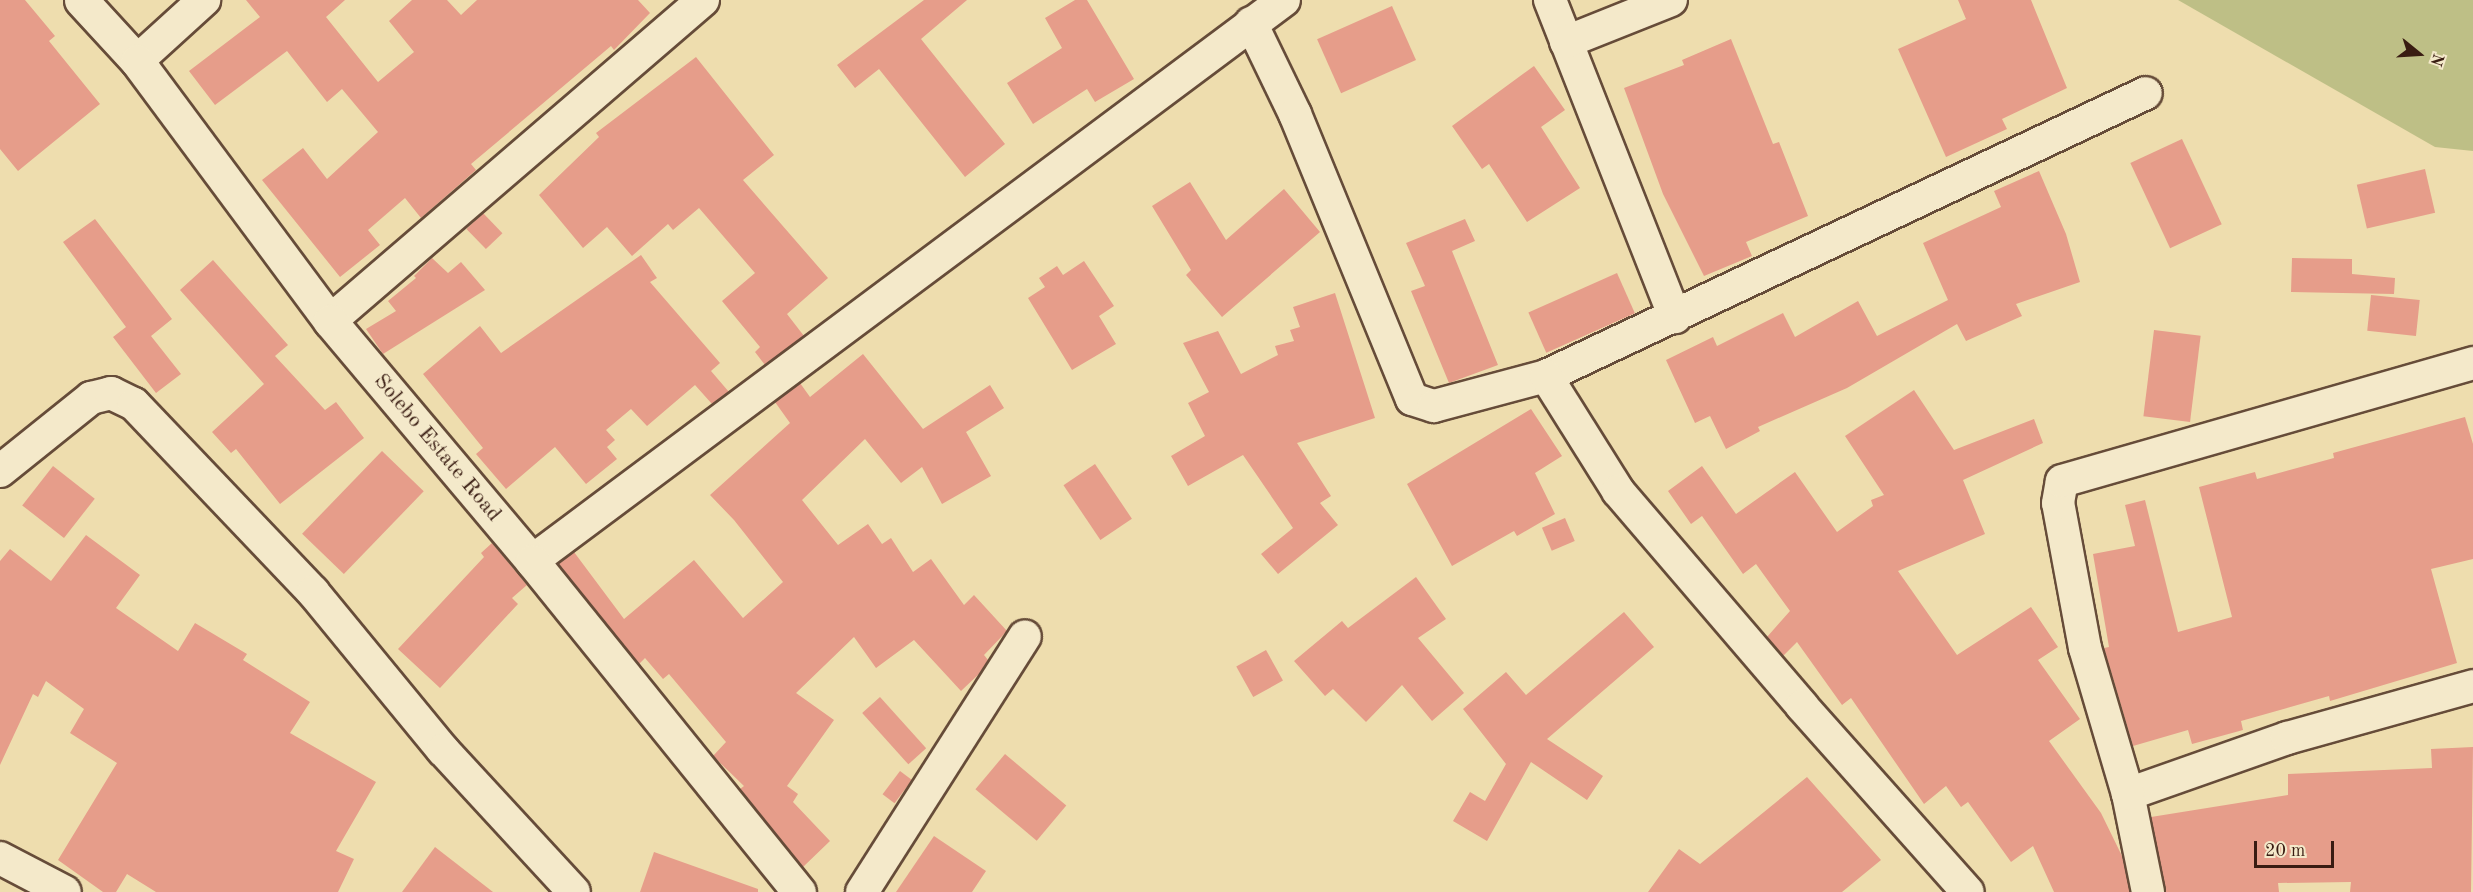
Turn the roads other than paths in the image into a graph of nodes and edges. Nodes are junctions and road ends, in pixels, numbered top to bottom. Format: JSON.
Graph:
{"nodes":[{"id":1,"x":81,"y":0,"type":"edge"},
{"id":2,"x":204,"y":0,"type":"edge"},
{"id":3,"x":703,"y":0,"type":"edge"},
{"id":4,"x":1284,"y":0,"type":"edge"},
{"id":5,"x":1550,"y":0,"type":"edge"},
{"id":6,"x":1671,"y":0,"type":"edge"},
{"id":7,"x":1251,"y":23,"type":"junction"},
{"id":8,"x":1566,"y":42,"type":"junction"},
{"id":9,"x":137,"y":61,"type":"junction"},
{"id":10,"x":2146,"y":93,"type":"dead end"},
{"id":11,"x":1675,"y":317,"type":"junction"},
{"id":12,"x":330,"y":321,"type":"junction"},
{"id":13,"x":2473,"y":363,"type":"edge"},
{"id":14,"x":1546,"y":376,"type":"junction"},
{"id":15,"x":0,"y":471,"type":"edge"},
{"id":16,"x":532,"y":561,"type":"junction"},
{"id":17,"x":1025,"y":636,"type":"dead end"},
{"id":18,"x":2473,"y":686,"type":"edge"},
{"id":19,"x":2128,"y":794,"type":"junction"},
{"id":20,"x":0,"y":858,"type":"edge"},
{"id":21,"x":65,"y":892,"type":"edge"},
{"id":22,"x":574,"y":892,"type":"edge"},
{"id":23,"x":799,"y":892,"type":"edge"},
{"id":24,"x":862,"y":892,"type":"edge"},
{"id":25,"x":1968,"y":892,"type":"edge"},
{"id":26,"x":2148,"y":892,"type":"edge"}],
"edges":[{"from":1,"to":9,"type":"street","name":"Solebo Estate Road"},
{"from":2,"to":9,"type":"street"},
{"from":3,"to":12,"type":"street"},
{"from":4,"to":7,"type":"street"},
{"from":5,"to":8,"type":"street"},
{"from":6,"to":8,"type":"street"},
{"from":7,"to":14,"type":"street"},
{"from":7,"to":16,"type":"street"},
{"from":8,"to":11,"type":"street"},
{"from":9,"to":12,"type":"street","name":"Solebo Estate Road"},
{"from":10,"to":11,"type":"street"},
{"from":11,"to":14,"type":"street"},
{"from":12,"to":16,"type":"street","name":"Solebo Estate Road"},
{"from":13,"to":19,"type":"street"},
{"from":14,"to":25,"type":"street"},
{"from":15,"to":22,"type":"street"},
{"from":16,"to":23,"type":"street","name":"Solebo Estate Road"},
{"from":17,"to":24,"type":"street"},
{"from":18,"to":19,"type":"street"},
{"from":19,"to":26,"type":"street"},
{"from":20,"to":21,"type":"street"}]}
